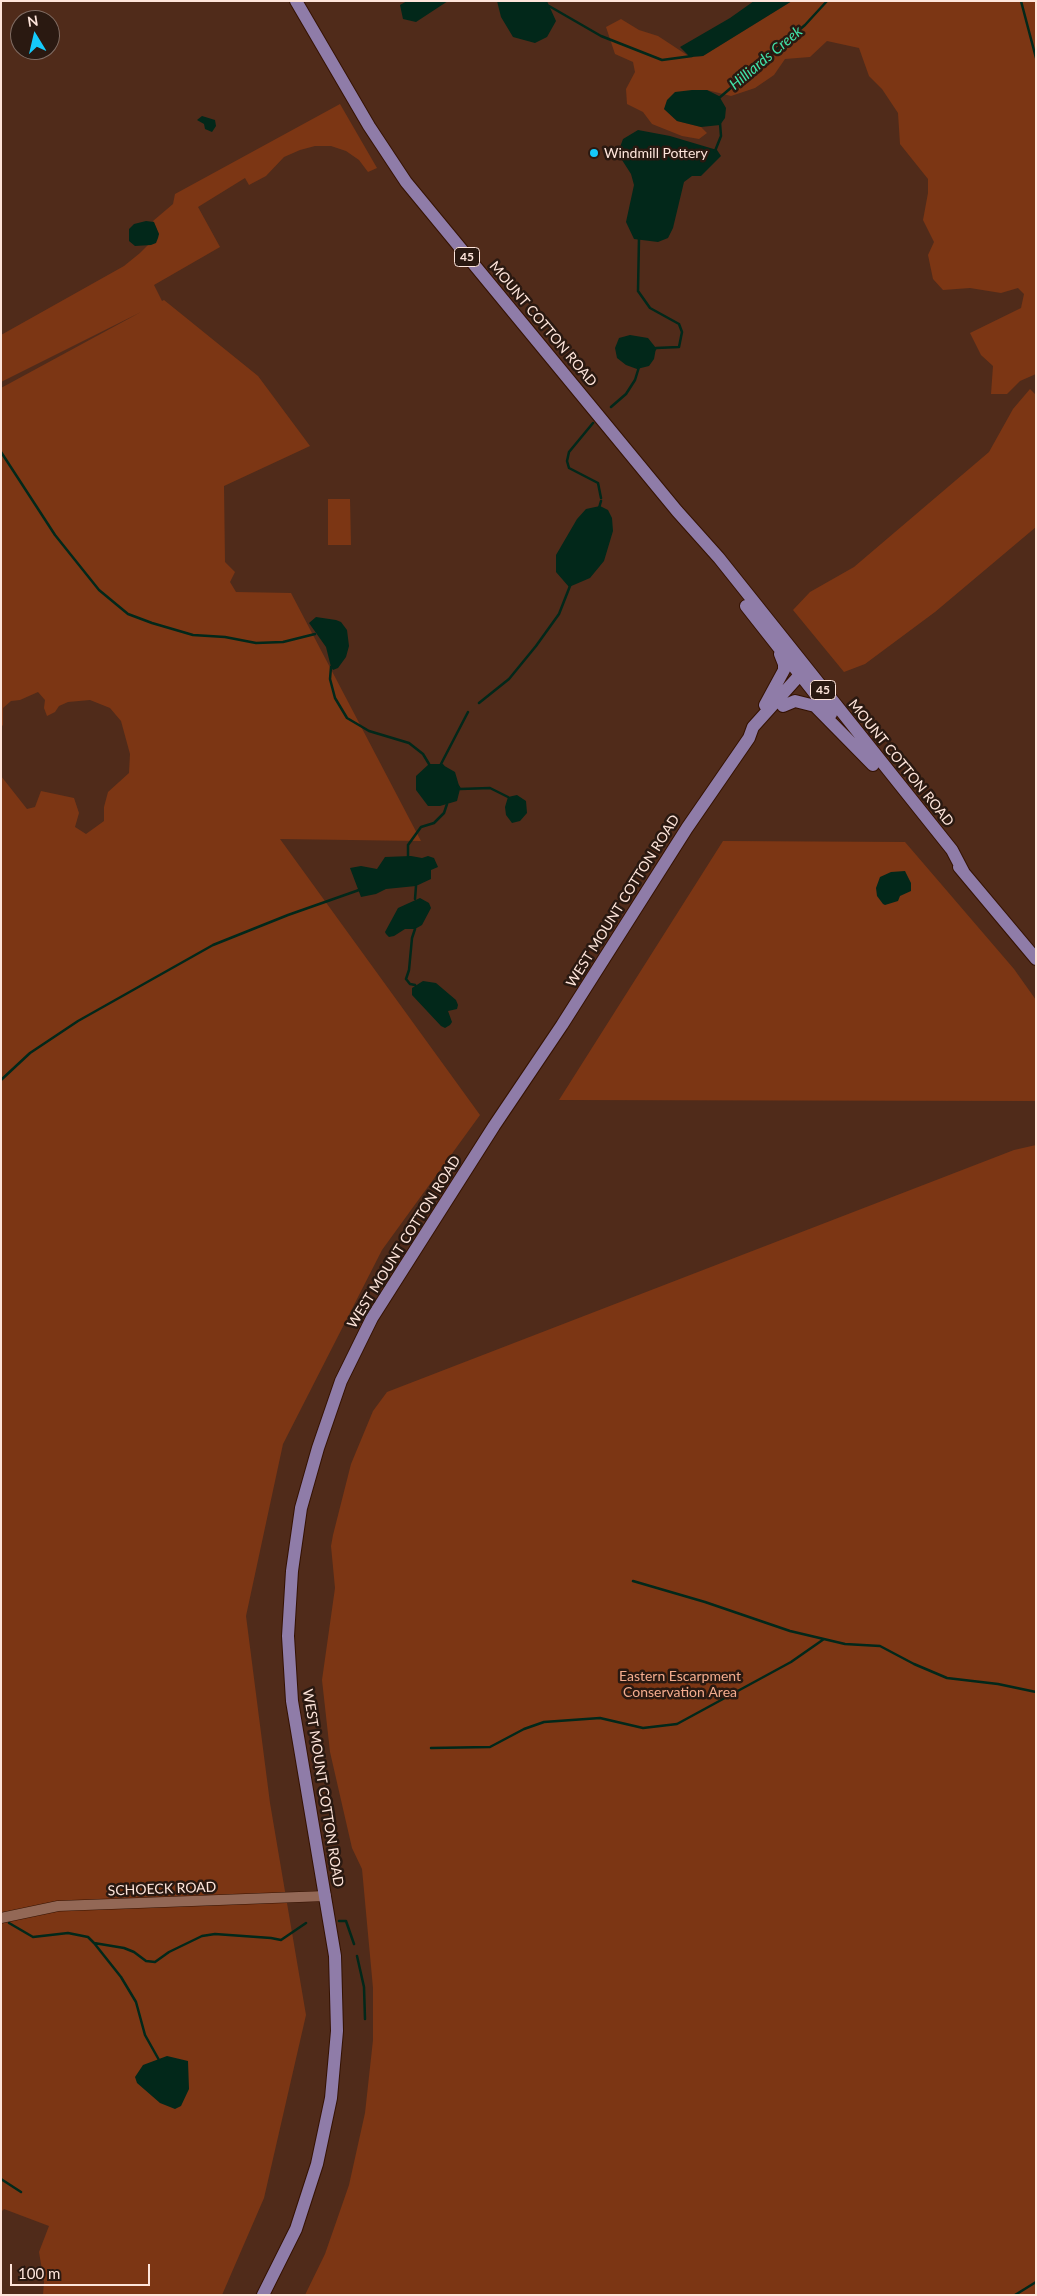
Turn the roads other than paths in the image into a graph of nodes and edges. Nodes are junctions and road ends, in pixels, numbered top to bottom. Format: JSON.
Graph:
{"nodes":[{"id":1,"x":296,"y":1,"type":"edge"},
{"id":2,"x":677,"y":511,"type":"junction"},
{"id":3,"x":775,"y":645,"type":"junction"},
{"id":4,"x":805,"y":674,"type":"junction"},
{"id":5,"x":783,"y":706,"type":"junction"},
{"id":6,"x":751,"y":733,"type":"junction"},
{"id":7,"x":873,"y":765,"type":"junction"},
{"id":8,"x":964,"y":873,"type":"junction"},
{"id":9,"x":1036,"y":959,"type":"edge"},
{"id":10,"x":326,"y":1896,"type":"junction"},
{"id":11,"x":1,"y":1918,"type":"edge"},
{"id":12,"x":263,"y":2295,"type":"edge"}],
"edges":[{"from":1,"to":2,"type":"main road","name":"MOUNT COTTON ROAD","number":"45"},
{"from":2,"to":3,"type":"main road","name":"MOUNT COTTON ROAD"},
{"from":2,"to":4,"type":"main road","name":"MOUNT COTTON ROAD","number":"45"},
{"from":3,"to":4,"type":"main road","name":"MOUNT COTTON ROAD","number":"45"},
{"from":3,"to":6,"type":"main road"},
{"from":4,"to":5,"type":"main road"},
{"from":4,"to":6,"type":"main road"},
{"from":4,"to":7,"type":"main road","name":"MOUNT COTTON ROAD","number":"45"},
{"from":4,"to":8,"type":"main road","name":"MOUNT COTTON ROAD","number":"45"},
{"from":5,"to":6,"type":"main road"},
{"from":5,"to":7,"type":"main road"},
{"from":6,"to":10,"type":"main road","name":"WEST MOUNT COTTON ROAD"},
{"from":7,"to":8,"type":"main road","name":"MOUNT COTTON ROAD","number":"45"},
{"from":8,"to":9,"type":"main road","name":"MOUNT COTTON ROAD","number":"45"},
{"from":10,"to":11,"type":"street","name":"SCHOECK ROAD"},
{"from":10,"to":12,"type":"main road","name":"WEST MOUNT COTTON ROAD"}]}
